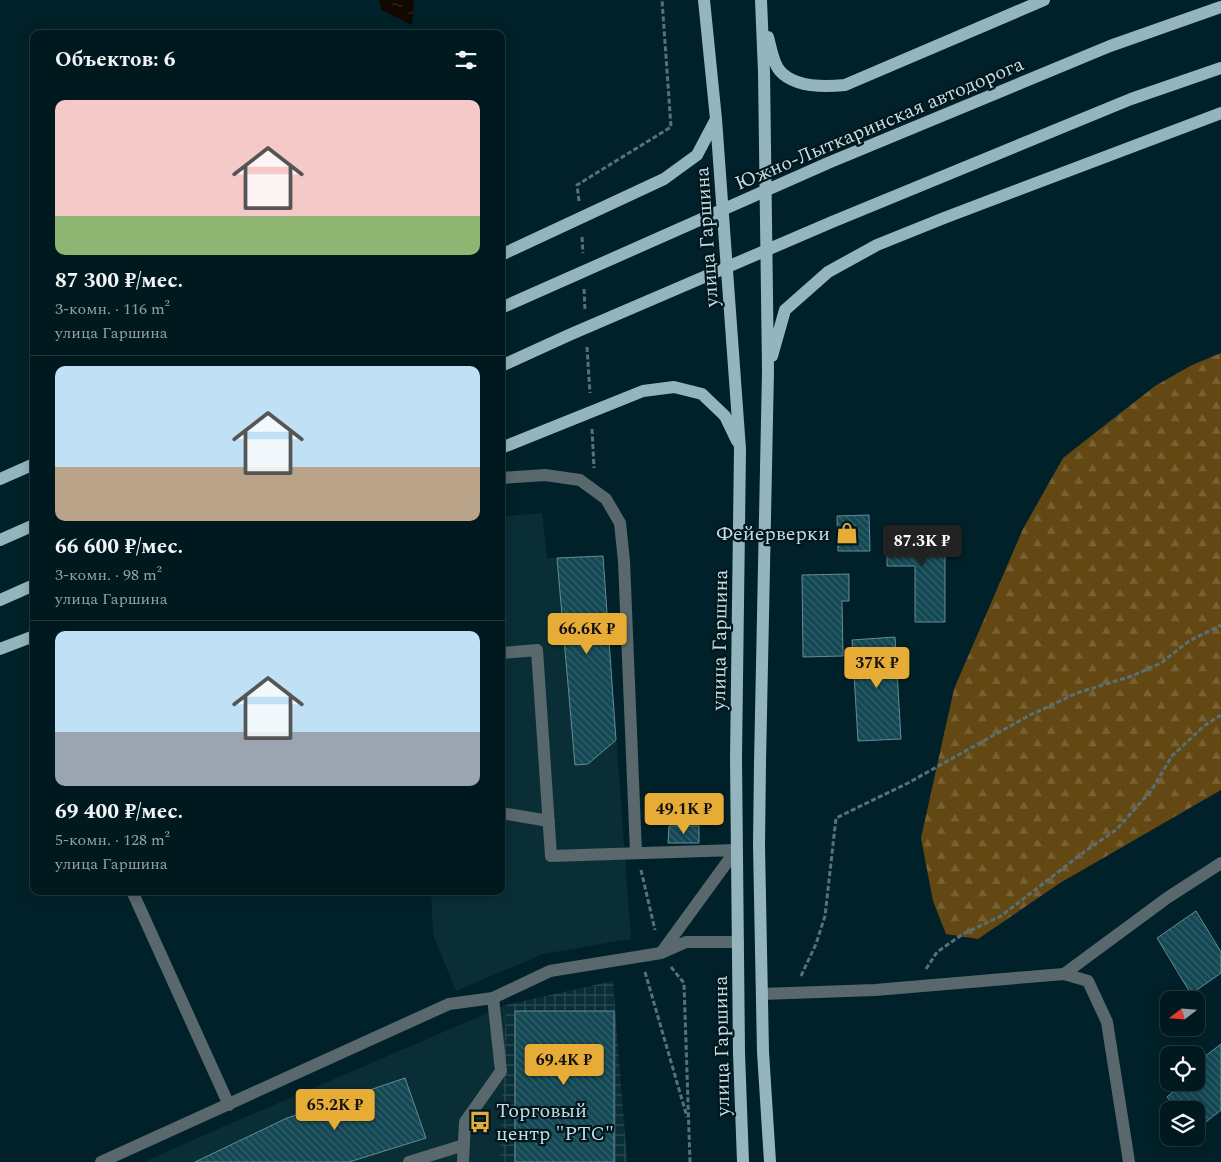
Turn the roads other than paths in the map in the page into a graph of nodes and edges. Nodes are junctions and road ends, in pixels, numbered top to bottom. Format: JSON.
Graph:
{"nodes":[{"id":1,"x":704,"y":0,"type":"edge"},
{"id":2,"x":761,"y":0,"type":"edge"},
{"id":3,"x":1044,"y":0,"type":"edge"},
{"id":4,"x":1221,"y":8,"type":"edge"},
{"id":5,"x":763,"y":18,"type":"junction"},
{"id":6,"x":1221,"y":68,"type":"edge"},
{"id":7,"x":1221,"y":113,"type":"edge"},
{"id":8,"x":716,"y":119,"type":"junction"},
{"id":9,"x":505,"y":252,"type":"edge"},
{"id":10,"x":505,"y":306,"type":"edge"},
{"id":11,"x":505,"y":364,"type":"edge"},
{"id":12,"x":768,"y":370,"type":"junction"},
{"id":13,"x":505,"y":446,"type":"edge"},
{"id":14,"x":740,"y":449,"type":"junction"},
{"id":15,"x":30,"y":466,"type":"edge"},
{"id":16,"x":505,"y":478,"type":"edge"},
{"id":17,"x":0,"y":479,"type":"edge"},
{"id":18,"x":30,"y":527,"type":"edge"},
{"id":19,"x":0,"y":540,"type":"edge"},
{"id":20,"x":30,"y":587,"type":"edge"},
{"id":21,"x":0,"y":600,"type":"edge"},
{"id":22,"x":30,"y":638,"type":"edge"},
{"id":23,"x":0,"y":649,"type":"edge"},
{"id":24,"x":505,"y":652,"type":"edge"},
{"id":25,"x":505,"y":814,"type":"edge"},
{"id":26,"x":549,"y":821,"type":"junction"},
{"id":27,"x":736,"y":850,"type":"junction"},
{"id":28,"x":636,"y":853,"type":"junction"},
{"id":29,"x":1221,"y":863,"type":"edge"},
{"id":30,"x":134,"y":895,"type":"edge"},
{"id":31,"x":738,"y":942,"type":"junction"},
{"id":32,"x":661,"y":953,"type":"junction"},
{"id":33,"x":1064,"y":974,"type":"junction"},
{"id":34,"x":762,"y":994,"type":"junction"},
{"id":35,"x":493,"y":998,"type":"junction"},
{"id":36,"x":229,"y":1105,"type":"junction"},
{"id":37,"x":464,"y":1144,"type":"junction"},
{"id":38,"x":769,"y":1144,"type":"junction"},
{"id":39,"x":101,"y":1162,"type":"edge"},
{"id":40,"x":409,"y":1162,"type":"edge"},
{"id":41,"x":463,"y":1162,"type":"edge"},
{"id":42,"x":743,"y":1162,"type":"edge"},
{"id":43,"x":770,"y":1162,"type":"edge"},
{"id":44,"x":778,"y":1162,"type":"edge"},
{"id":45,"x":1129,"y":1162,"type":"edge"}],
"edges":[{"from":1,"to":8,"type":"main road","name":"улица Гаршина"},
{"from":2,"to":5,"type":"main road","name":"улица Гаршина"},
{"from":3,"to":5,"type":"main road"},
{"from":4,"to":10,"type":"main road","name":"Южно-Лыткаринская автодорога"},
{"from":5,"to":12,"type":"main road","name":"улица Гаршина"},
{"from":6,"to":11,"type":"main road"},
{"from":7,"to":12,"type":"main road"},
{"from":8,"to":9,"type":"main road"},
{"from":8,"to":14,"type":"main road","name":"улица Гаршина"},
{"from":12,"to":34,"type":"main road","name":"улица Гаршина"},
{"from":13,"to":14,"type":"main road"},
{"from":14,"to":27,"type":"main road","name":"улица Гаршина"},
{"from":15,"to":17,"type":"main road"},
{"from":16,"to":28,"type":"lane"},
{"from":18,"to":19,"type":"main road"},
{"from":20,"to":21,"type":"main road"},
{"from":22,"to":23,"type":"main road"},
{"from":24,"to":26,"type":"lane"},
{"from":25,"to":26,"type":"lane"},
{"from":26,"to":28,"type":"lane"},
{"from":27,"to":28,"type":"lane"},
{"from":27,"to":31,"type":"main road","name":"улица Гаршина"},
{"from":27,"to":32,"type":"lane"},
{"from":29,"to":33,"type":"lane"},
{"from":30,"to":36,"type":"lane"},
{"from":31,"to":32,"type":"lane"},
{"from":31,"to":42,"type":"main road","name":"улица Гаршина"},
{"from":32,"to":35,"type":"lane"},
{"from":33,"to":34,"type":"lane"},
{"from":33,"to":45,"type":"lane"},
{"from":34,"to":38,"type":"main road","name":"улица Гаршина"},
{"from":35,"to":36,"type":"lane"},
{"from":35,"to":37,"type":"lane"},
{"from":36,"to":39,"type":"lane"},
{"from":37,"to":40,"type":"lane"},
{"from":37,"to":41,"type":"lane"},
{"from":38,"to":43,"type":"main road","name":"улица Гаршина"},
{"from":38,"to":44,"type":"lane"}]}
